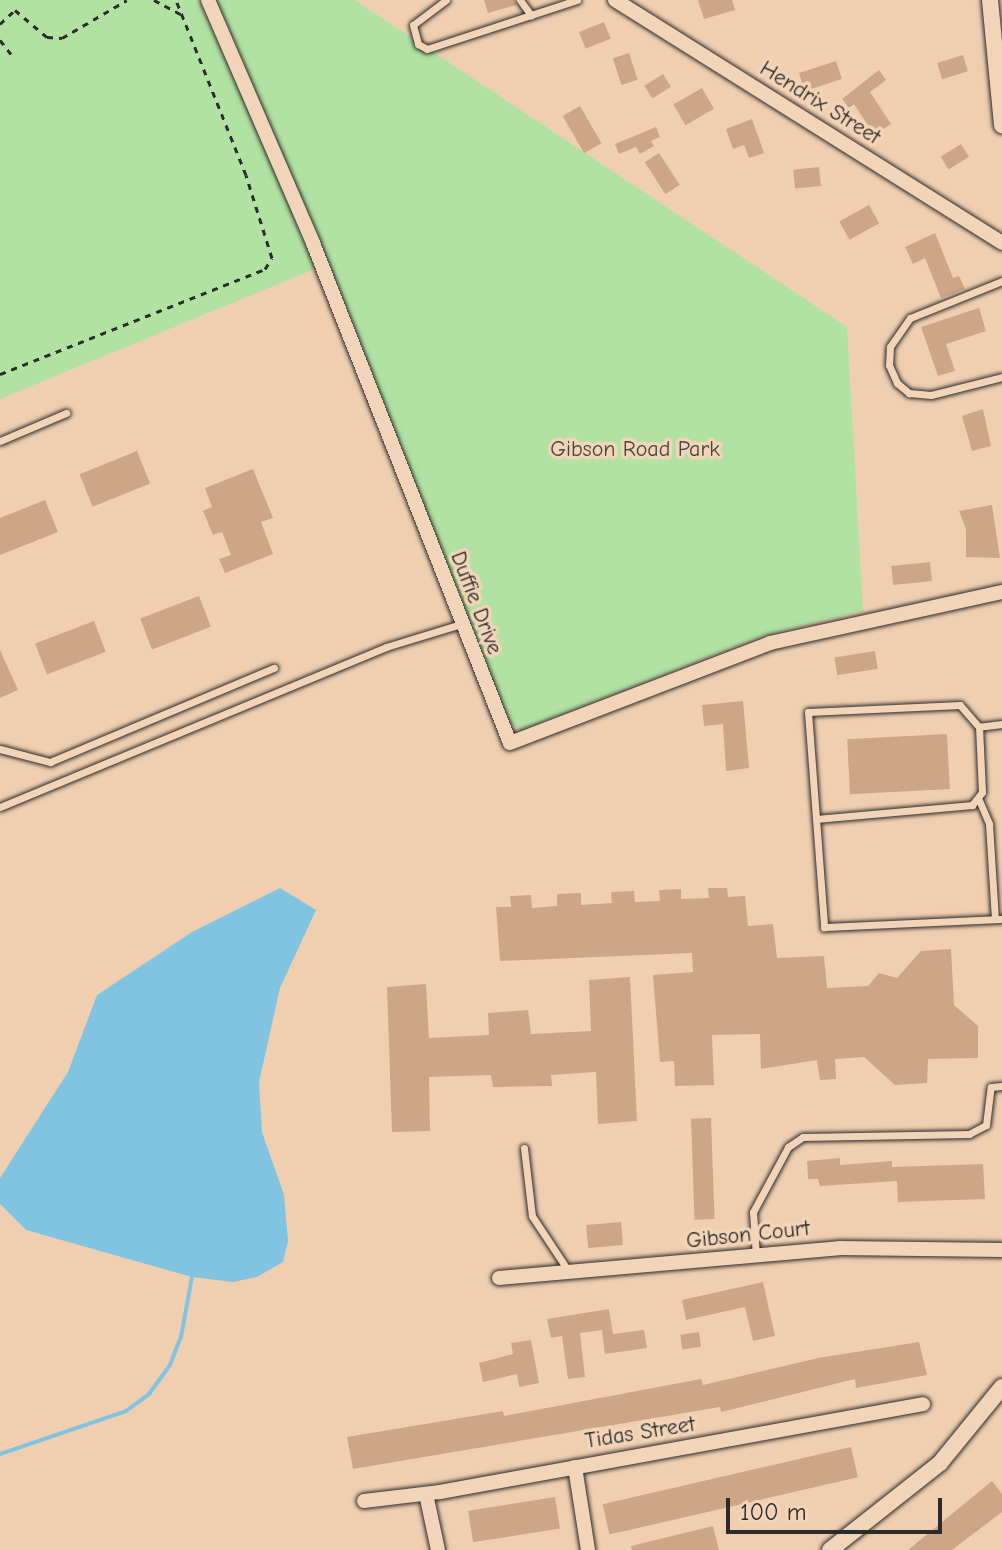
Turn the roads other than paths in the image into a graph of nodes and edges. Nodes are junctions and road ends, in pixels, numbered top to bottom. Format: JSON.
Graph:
{"nodes":[{"id":1,"x":208,"y":0,"type":"edge"},
{"id":2,"x":446,"y":0,"type":"edge"},
{"id":3,"x":520,"y":0,"type":"edge"},
{"id":4,"x":577,"y":0,"type":"edge"},
{"id":5,"x":615,"y":0,"type":"edge"},
{"id":6,"x":990,"y":0,"type":"edge"},
{"id":7,"x":531,"y":15,"type":"junction"},
{"id":8,"x":1002,"y":125,"type":"edge"},
{"id":9,"x":1002,"y":243,"type":"edge"},
{"id":10,"x":1002,"y":281,"type":"edge"},
{"id":11,"x":1002,"y":377,"type":"edge"},
{"id":12,"x":66,"y":413,"type":"dead end"},
{"id":13,"x":0,"y":441,"type":"edge"},
{"id":14,"x":1002,"y":592,"type":"edge"},
{"id":15,"x":461,"y":624,"type":"junction"},
{"id":16,"x":274,"y":668,"type":"dead end"},
{"id":17,"x":1002,"y":724,"type":"edge"},
{"id":18,"x":979,"y":727,"type":"junction"},
{"id":19,"x":0,"y":749,"type":"edge"},
{"id":20,"x":979,"y":800,"type":"junction"},
{"id":21,"x":0,"y":807,"type":"edge"},
{"id":22,"x":816,"y":819,"type":"junction"},
{"id":23,"x":998,"y":919,"type":"edge"},
{"id":24,"x":1002,"y":1086,"type":"edge"},
{"id":25,"x":524,"y":1148,"type":"dead end"},
{"id":26,"x":1002,"y":1250,"type":"edge"},
{"id":27,"x":756,"y":1256,"type":"junction"},
{"id":28,"x":571,"y":1274,"type":"junction"},
{"id":29,"x":499,"y":1278,"type":"dead end"},
{"id":30,"x":1002,"y":1387,"type":"edge"},
{"id":31,"x":923,"y":1404,"type":"dead end"},
{"id":32,"x":575,"y":1467,"type":"junction"},
{"id":33,"x":426,"y":1494,"type":"junction"},
{"id":34,"x":364,"y":1501,"type":"dead end"},
{"id":35,"x":438,"y":1550,"type":"edge"},
{"id":36,"x":588,"y":1550,"type":"edge"},
{"id":37,"x":830,"y":1550,"type":"edge"}],
"edges":[{"from":1,"to":15,"type":"street","name":"Duffie Drive"},
{"from":2,"to":7,"type":"lane"},
{"from":3,"to":7,"type":"lane"},
{"from":4,"to":7,"type":"lane"},
{"from":5,"to":9,"type":"street","name":"Hendrix Street"},
{"from":6,"to":8,"type":"street"},
{"from":10,"to":11,"type":"lane"},
{"from":12,"to":13,"type":"lane"},
{"from":14,"to":15,"type":"street","name":"Duffie Drive"},
{"from":15,"to":21,"type":"lane"},
{"from":16,"to":19,"type":"lane"},
{"from":17,"to":18,"type":"lane"},
{"from":18,"to":20,"type":"lane"},
{"from":18,"to":22,"type":"lane"},
{"from":20,"to":22,"type":"lane"},
{"from":20,"to":23,"type":"lane"},
{"from":22,"to":23,"type":"lane"},
{"from":24,"to":27,"type":"lane"},
{"from":25,"to":28,"type":"lane"},
{"from":26,"to":27,"type":"street","name":"Gibson Court"},
{"from":27,"to":28,"type":"street","name":"Gibson Court"},
{"from":28,"to":29,"type":"street","name":"Gibson Court"},
{"from":30,"to":37,"type":"street"},
{"from":31,"to":32,"type":"street","name":"Tidas Street"},
{"from":32,"to":33,"type":"street","name":"Tidas Street"},
{"from":32,"to":36,"type":"street"},
{"from":33,"to":34,"type":"street","name":"Tidas Street"},
{"from":33,"to":35,"type":"street"}]}
